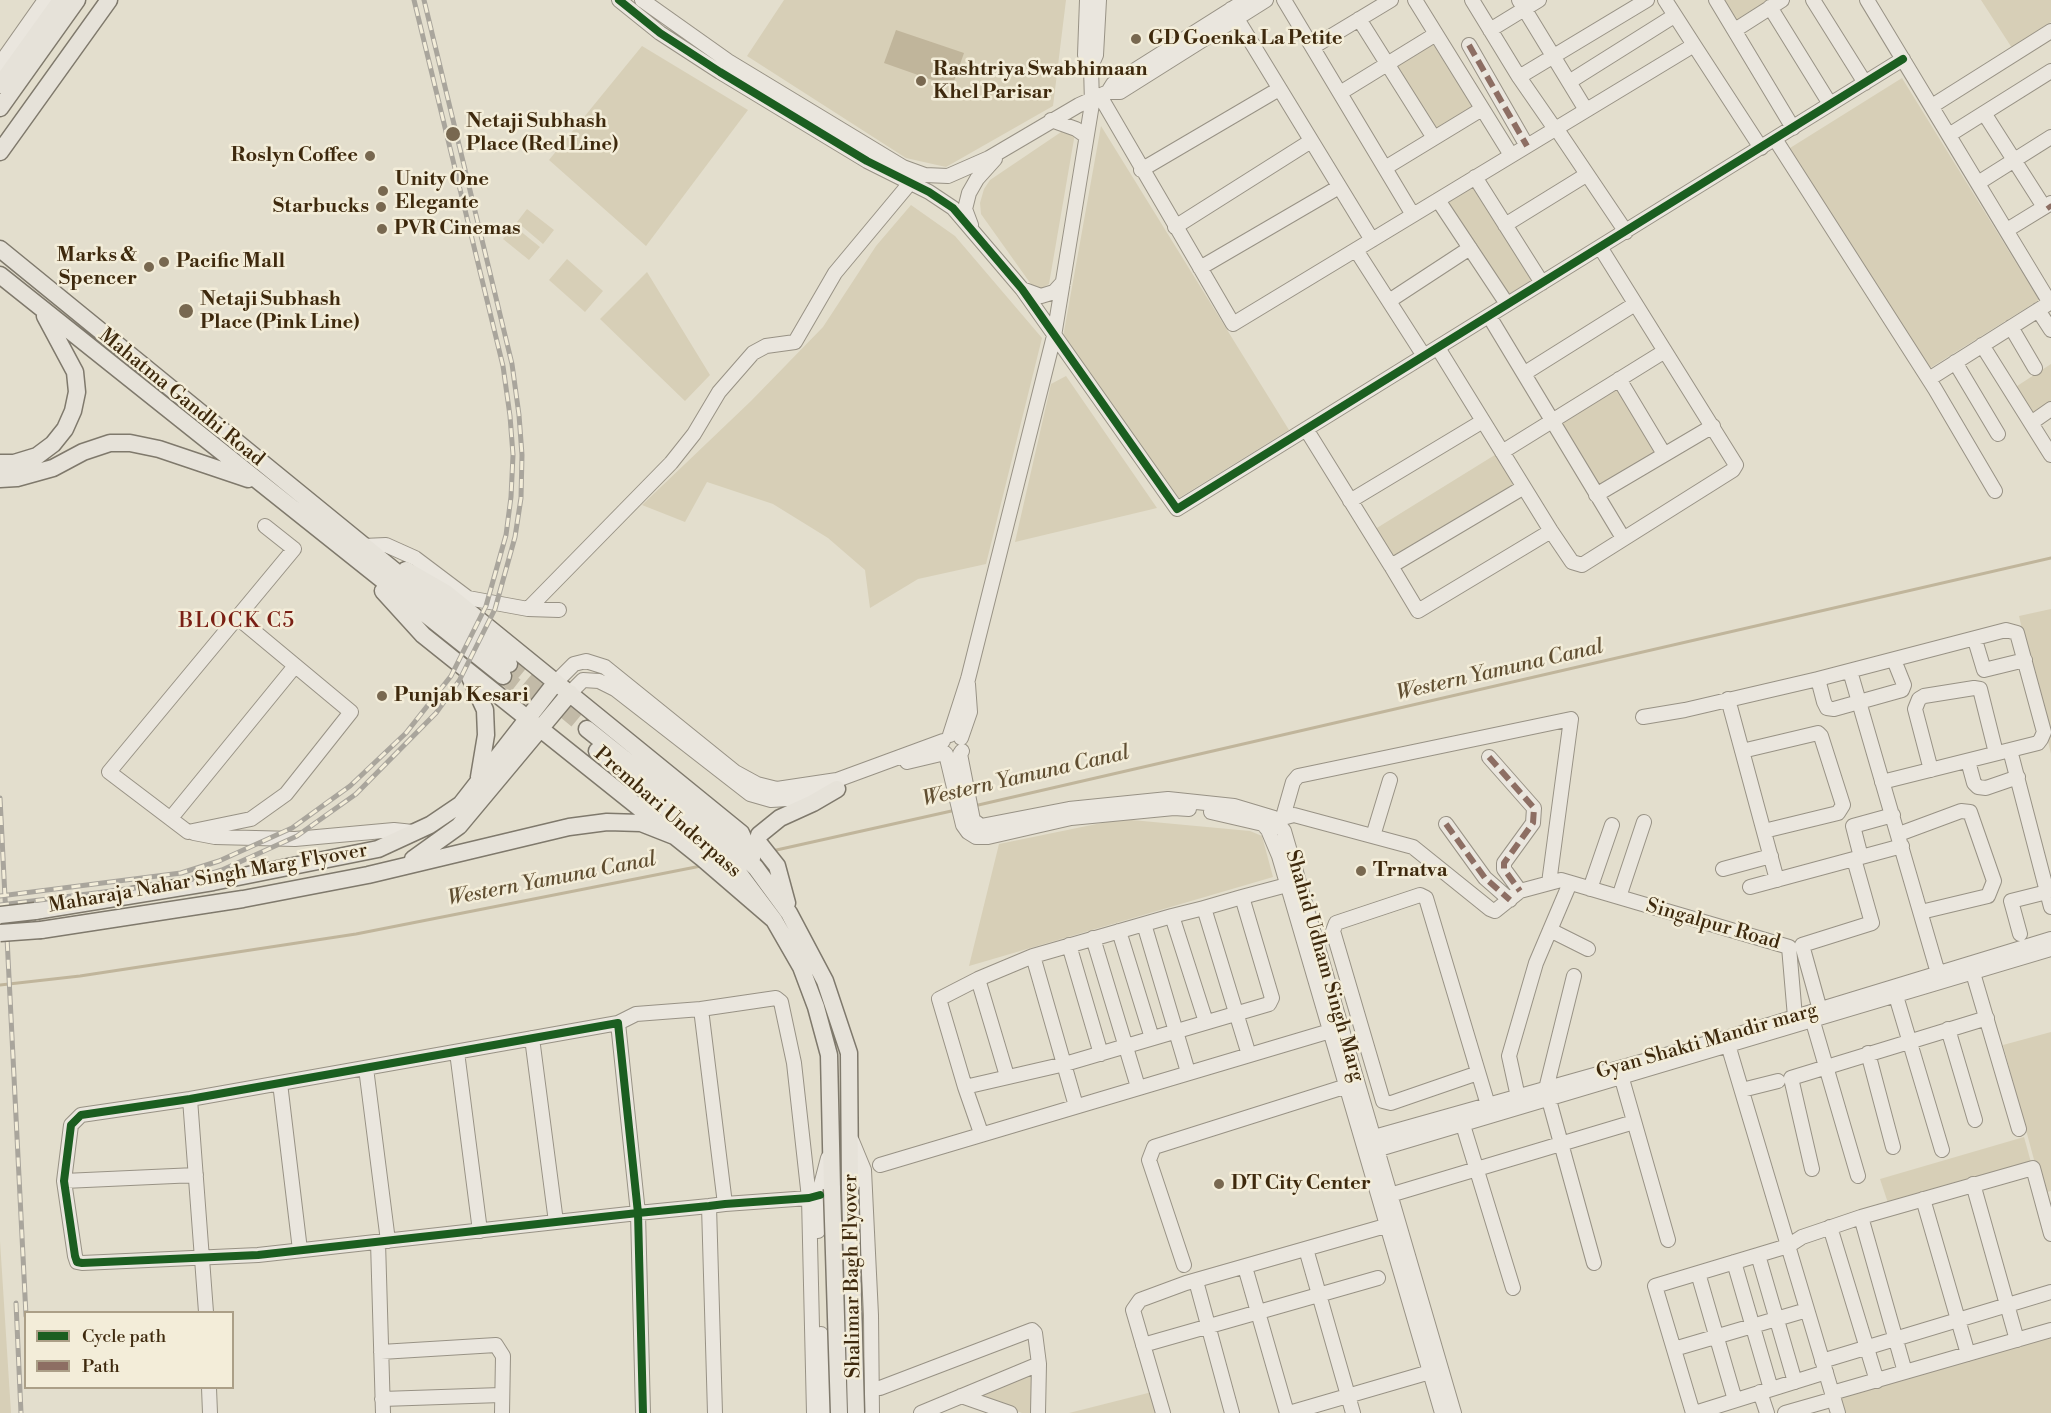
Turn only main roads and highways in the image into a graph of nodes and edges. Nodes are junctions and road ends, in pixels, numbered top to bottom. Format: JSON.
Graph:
{"nodes":[{"id":1,"x":61,"y":0,"type":"edge"},
{"id":2,"x":77,"y":0,"type":"edge"},
{"id":3,"x":95,"y":0,"type":"edge"},
{"id":4,"x":109,"y":0,"type":"edge"},
{"id":5,"x":0,"y":85,"type":"edge"},
{"id":6,"x":0,"y":108,"type":"edge"},
{"id":7,"x":2,"y":140,"type":"edge"},
{"id":8,"x":0,"y":235,"type":"edge"},
{"id":9,"x":0,"y":249,"type":"edge"},
{"id":10,"x":29,"y":273,"type":"junction"},
{"id":11,"x":0,"y":275,"type":"edge"},
{"id":12,"x":41,"y":310,"type":"junction"},
{"id":13,"x":0,"y":463,"type":"edge"},
{"id":14,"x":0,"y":479,"type":"edge"},
{"id":15,"x":260,"y":483,"type":"junction"},
{"id":16,"x":358,"y":551,"type":"junction"},
{"id":17,"x":465,"y":669,"type":"junction"},
{"id":18,"x":506,"y":670,"type":"tunnel mouth"},
{"id":19,"x":556,"y":682,"type":"junction"},
{"id":20,"x":570,"y":693,"type":"junction"},
{"id":21,"x":534,"y":723,"type":"junction"},
{"id":22,"x":476,"y":787,"type":"junction"},
{"id":23,"x":837,"y":789,"type":"road end"},
{"id":24,"x":674,"y":836,"type":"junction"},
{"id":25,"x":747,"y":845,"type":"junction"},
{"id":26,"x":709,"y":854,"type":"junction"},
{"id":27,"x":401,"y":866,"type":"junction"},
{"id":28,"x":0,"y":915,"type":"edge"},
{"id":29,"x":782,"y":917,"type":"junction"},
{"id":30,"x":0,"y":933,"type":"edge"},
{"id":31,"x":839,"y":1413,"type":"edge"},
{"id":32,"x":856,"y":1413,"type":"edge"}],
"edges":[{"from":1,"to":5,"type":"main road"},
{"from":2,"to":6,"type":"main road"},
{"from":3,"to":7,"type":"main road"},
{"from":4,"to":7,"type":"main road"},
{"from":8,"to":10,"type":"main road"},
{"from":9,"to":10,"type":"main road","name":"Mahatma Gandhi Road"},
{"from":10,"to":16,"type":"main road","name":"Mahatma Gandhi Road"},
{"from":11,"to":12,"type":"main road","name":"Mahatma Gandhi Road"},
{"from":12,"to":13,"type":"main road"},
{"from":12,"to":15,"type":"main road","name":"Mahatma Gandhi Road"},
{"from":14,"to":15,"type":"main road"},
{"from":15,"to":16,"type":"main road","name":"Mahatma Gandhi Road"},
{"from":16,"to":17,"type":"main road"},
{"from":16,"to":18,"type":"main road"},
{"from":16,"to":19,"type":"main road"},
{"from":17,"to":21,"type":"main road"},
{"from":17,"to":22,"type":"main road"},
{"from":19,"to":20,"type":"main road"},
{"from":19,"to":21,"type":"main road"},
{"from":20,"to":21,"type":"main road"},
{"from":20,"to":25,"type":"main road"},
{"from":21,"to":22,"type":"main road","name":"Maharaja Nahar Singh Marg Flyover"},
{"from":21,"to":24,"type":"main road"},
{"from":21,"to":27,"type":"main road"},
{"from":22,"to":28,"type":"main road","name":"Maharaja Nahar Singh Marg Flyover","bridge":true},
{"from":23,"to":25,"type":"main road"},
{"from":24,"to":26,"type":"main road"},
{"from":24,"to":27,"type":"main road"},
{"from":25,"to":26,"type":"main road","name":"Prembari Underpass"},
{"from":25,"to":29,"type":"main road","name":"Prembari Underpass"},
{"from":25,"to":29,"type":"main road"},
{"from":26,"to":29,"type":"main road"},
{"from":27,"to":30,"type":"main road","name":"Maharaja Nahar Singh Marg Flyover","bridge":true},
{"from":29,"to":31,"type":"main road","name":"Shalimar Bagh Flyover","bridge":true},
{"from":29,"to":32,"type":"main road","name":"Shalimar Bagh Flyover","bridge":true}]}
